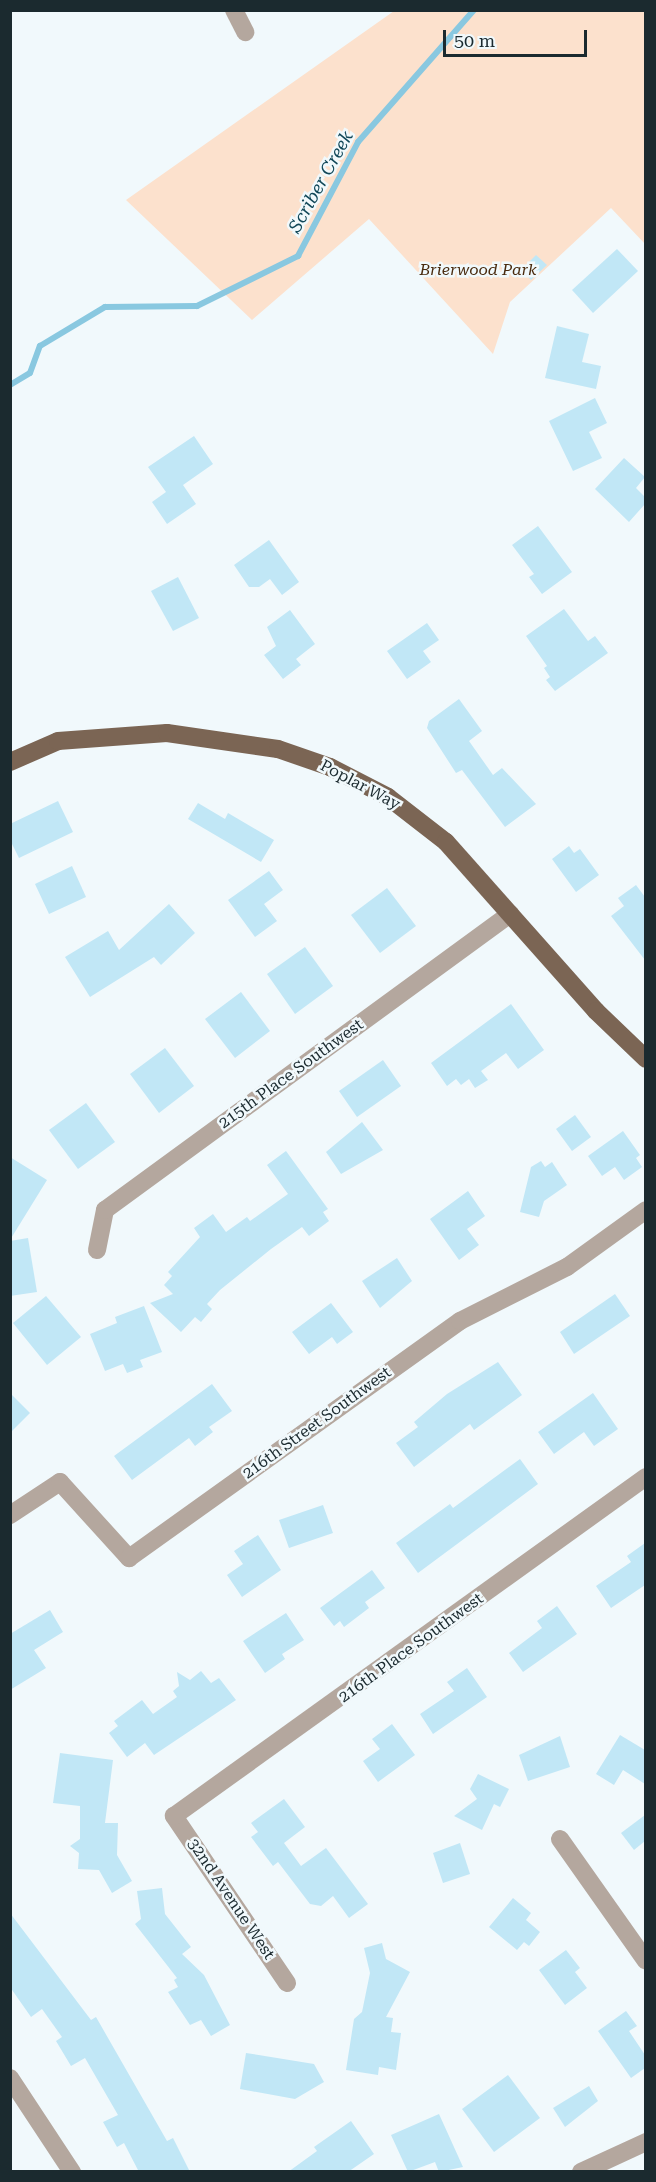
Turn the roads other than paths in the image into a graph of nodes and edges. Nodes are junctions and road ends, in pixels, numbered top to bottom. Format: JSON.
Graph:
{"nodes":[{"id":1,"x":234,"y":10,"type":"edge"},
{"id":2,"x":246,"y":32,"type":"dead end"},
{"id":3,"x":10,"y":762,"type":"edge"},
{"id":4,"x":510,"y":914,"type":"junction"},
{"id":5,"x":645,"y":1059,"type":"edge"},
{"id":6,"x":645,"y":1210,"type":"edge"},
{"id":7,"x":96,"y":1250,"type":"dead end"},
{"id":8,"x":645,"y":1477,"type":"edge"},
{"id":9,"x":10,"y":1515,"type":"edge"},
{"id":10,"x":174,"y":1816,"type":"joint"},
{"id":11,"x":560,"y":1839,"type":"dead end"},
{"id":12,"x":645,"y":1961,"type":"edge"},
{"id":13,"x":287,"y":1983,"type":"dead end"},
{"id":14,"x":10,"y":2078,"type":"edge"},
{"id":15,"x":645,"y":2142,"type":"edge"},
{"id":16,"x":72,"y":2172,"type":"edge"},
{"id":17,"x":581,"y":2172,"type":"edge"}],
"edges":[{"from":1,"to":2,"type":"street"},
{"from":3,"to":4,"type":"main road","name":"Poplar Way"},
{"from":4,"to":5,"type":"main road","name":"Poplar Way"},
{"from":4,"to":7,"type":"street","name":"215th Place Southwest"},
{"from":6,"to":9,"type":"street","name":"216th Street Southwest"},
{"from":8,"to":10,"type":"street","name":"216th Place Southwest"},
{"from":10,"to":13,"type":"street","name":"32nd Avenue West"},
{"from":11,"to":12,"type":"street"},
{"from":14,"to":16,"type":"street"},
{"from":15,"to":17,"type":"street"}]}
